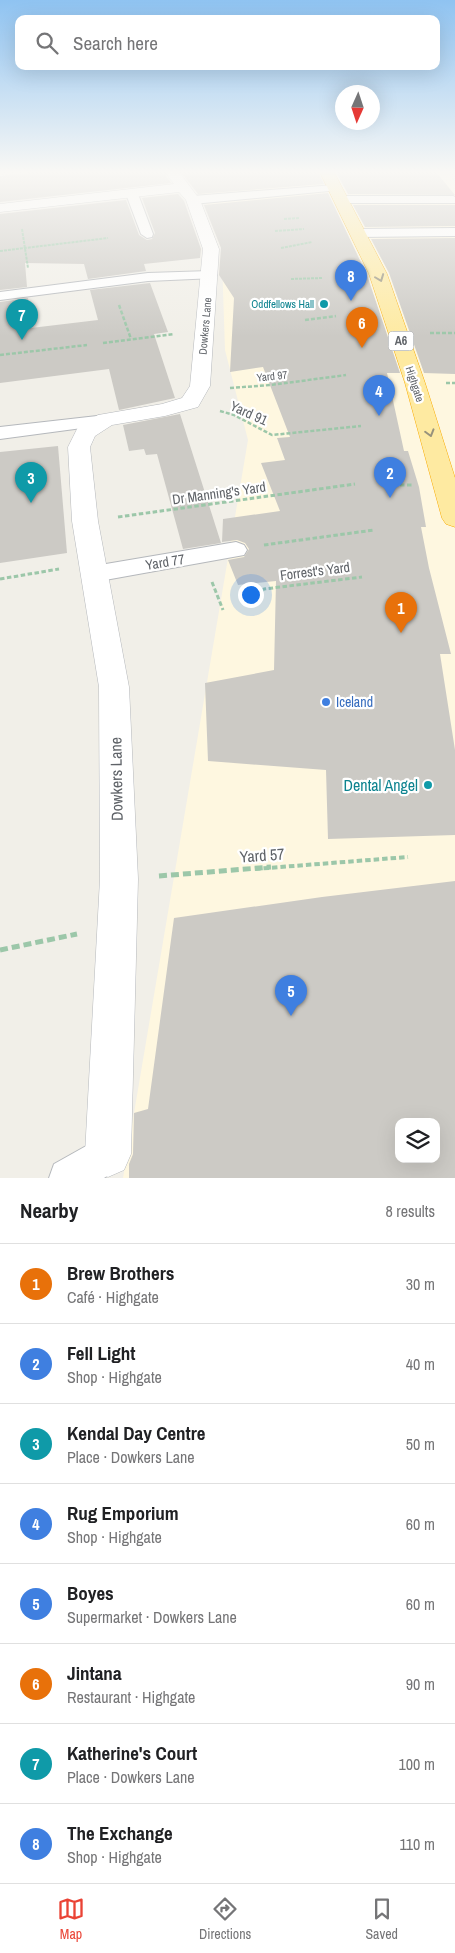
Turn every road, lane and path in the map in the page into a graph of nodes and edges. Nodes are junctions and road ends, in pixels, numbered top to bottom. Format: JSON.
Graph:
{"nodes":[{"id":1,"x":22,"y":227,"type":"edge"},
{"id":2,"x":144,"y":227,"type":"edge"},
{"id":3,"x":201,"y":227,"type":"edge"},
{"id":4,"x":355,"y":227,"type":"edge"},
{"id":5,"x":304,"y":229,"type":"dead end"},
{"id":6,"x":275,"y":231,"type":"dead end"},
{"id":7,"x":455,"y":232,"type":"edge"},
{"id":8,"x":358,"y":233,"type":"junction"},
{"id":9,"x":147,"y":234,"type":"dead end"},
{"id":10,"x":108,"y":238,"type":"dead end"},
{"id":11,"x":312,"y":242,"type":"dead end"},
{"id":12,"x":25,"y":248,"type":"junction"},
{"id":13,"x":281,"y":248,"type":"dead end"},
{"id":14,"x":0,"y":251,"type":"edge"},
{"id":15,"x":210,"y":275,"type":"junction"},
{"id":16,"x":322,"y":278,"type":"dead end"},
{"id":17,"x":291,"y":279,"type":"dead end"},
{"id":18,"x":111,"y":282,"type":"junction"},
{"id":19,"x":31,"y":292,"type":"junction"},
{"id":20,"x":0,"y":296,"type":"edge"},
{"id":21,"x":336,"y":316,"type":"dead end"},
{"id":22,"x":305,"y":320,"type":"dead end"},
{"id":23,"x":205,"y":331,"type":"junction"},
{"id":24,"x":131,"y":339,"type":"junction"},
{"id":25,"x":103,"y":343,"type":"dead end"},
{"id":26,"x":86,"y":345,"type":"dead end"},
{"id":27,"x":0,"y":355,"type":"edge"},
{"id":28,"x":346,"y":375,"type":"dead end"},
{"id":29,"x":195,"y":394,"type":"junction"},
{"id":30,"x":106,"y":420,"type":"junction"},
{"id":31,"x":361,"y":426,"type":"dead end"},
{"id":32,"x":0,"y":433,"type":"edge"},
{"id":33,"x":355,"y":484,"type":"dead end"},
{"id":34,"x":455,"y":518,"type":"edge"},
{"id":35,"x":85,"y":521,"type":"junction"},
{"id":36,"x":374,"y":530,"type":"dead end"},
{"id":37,"x":260,"y":546,"type":"dead end"},
{"id":38,"x":236,"y":550,"type":"dead end"},
{"id":39,"x":93,"y":568,"type":"junction"},
{"id":40,"x":362,"y":577,"type":"dead end"},
{"id":41,"x":0,"y":579,"type":"edge"},
{"id":42,"x":247,"y":606,"type":"dead end"},
{"id":43,"x":408,"y":857,"type":"dead end"},
{"id":44,"x":118,"y":879,"type":"junction"},
{"id":45,"x":117,"y":925,"type":"junction"},
{"id":46,"x":0,"y":950,"type":"edge"},
{"id":47,"x":108,"y":1154,"type":"joint"},
{"id":48,"x":68,"y":1178,"type":"edge"}],
"edges":[{"from":1,"to":12,"type":"path"},
{"from":2,"to":9,"type":"lane"},
{"from":3,"to":15,"type":"street","name":"Dowkers Lane"},
{"from":4,"to":8,"type":"highway","name":"Highgate","number":"A6"},
{"from":5,"to":6,"type":"path"},
{"from":7,"to":8,"type":"lane"},
{"from":8,"to":34,"type":"highway","name":"Highgate","number":"A6","one_way":true},
{"from":10,"to":12,"type":"path"},
{"from":11,"to":13,"type":"path"},
{"from":12,"to":14,"type":"path"},
{"from":12,"to":19,"type":"path"},
{"from":15,"to":18,"type":"lane"},
{"from":15,"to":23,"type":"street","name":"Dowkers Lane"},
{"from":16,"to":17,"type":"path"},
{"from":18,"to":19,"type":"lane"},
{"from":18,"to":24,"type":"path"},
{"from":19,"to":20,"type":"lane"},
{"from":21,"to":22,"type":"path"},
{"from":23,"to":24,"type":"path"},
{"from":23,"to":29,"type":"street","name":"Dowkers Lane"},
{"from":24,"to":25,"type":"path"},
{"from":26,"to":27,"type":"path"},
{"from":28,"to":29,"type":"path","name":"Yard 97"},
{"from":29,"to":30,"type":"street","name":"Dowkers Lane"},
{"from":29,"to":31,"type":"path","name":"Yard 91"},
{"from":30,"to":32,"type":"lane","name":"Dowkers Lane"},
{"from":30,"to":35,"type":"street","name":"Dowkers Lane"},
{"from":33,"to":35,"type":"path","name":"Dr Manning's Yard"},
{"from":35,"to":39,"type":"street","name":"Dowkers Lane"},
{"from":36,"to":37,"type":"path"},
{"from":38,"to":39,"type":"lane","name":"Yard 77"},
{"from":39,"to":41,"type":"path"},
{"from":39,"to":44,"type":"street","name":"Dowkers Lane"},
{"from":40,"to":42,"type":"path","name":"Forrest's Yard"},
{"from":43,"to":44,"type":"path","name":"Yard 57"},
{"from":44,"to":45,"type":"street","name":"Dowkers Lane"},
{"from":45,"to":46,"type":"path"},
{"from":45,"to":47,"type":"street","name":"Dowkers Lane"},
{"from":47,"to":48,"type":"lane"}]}
